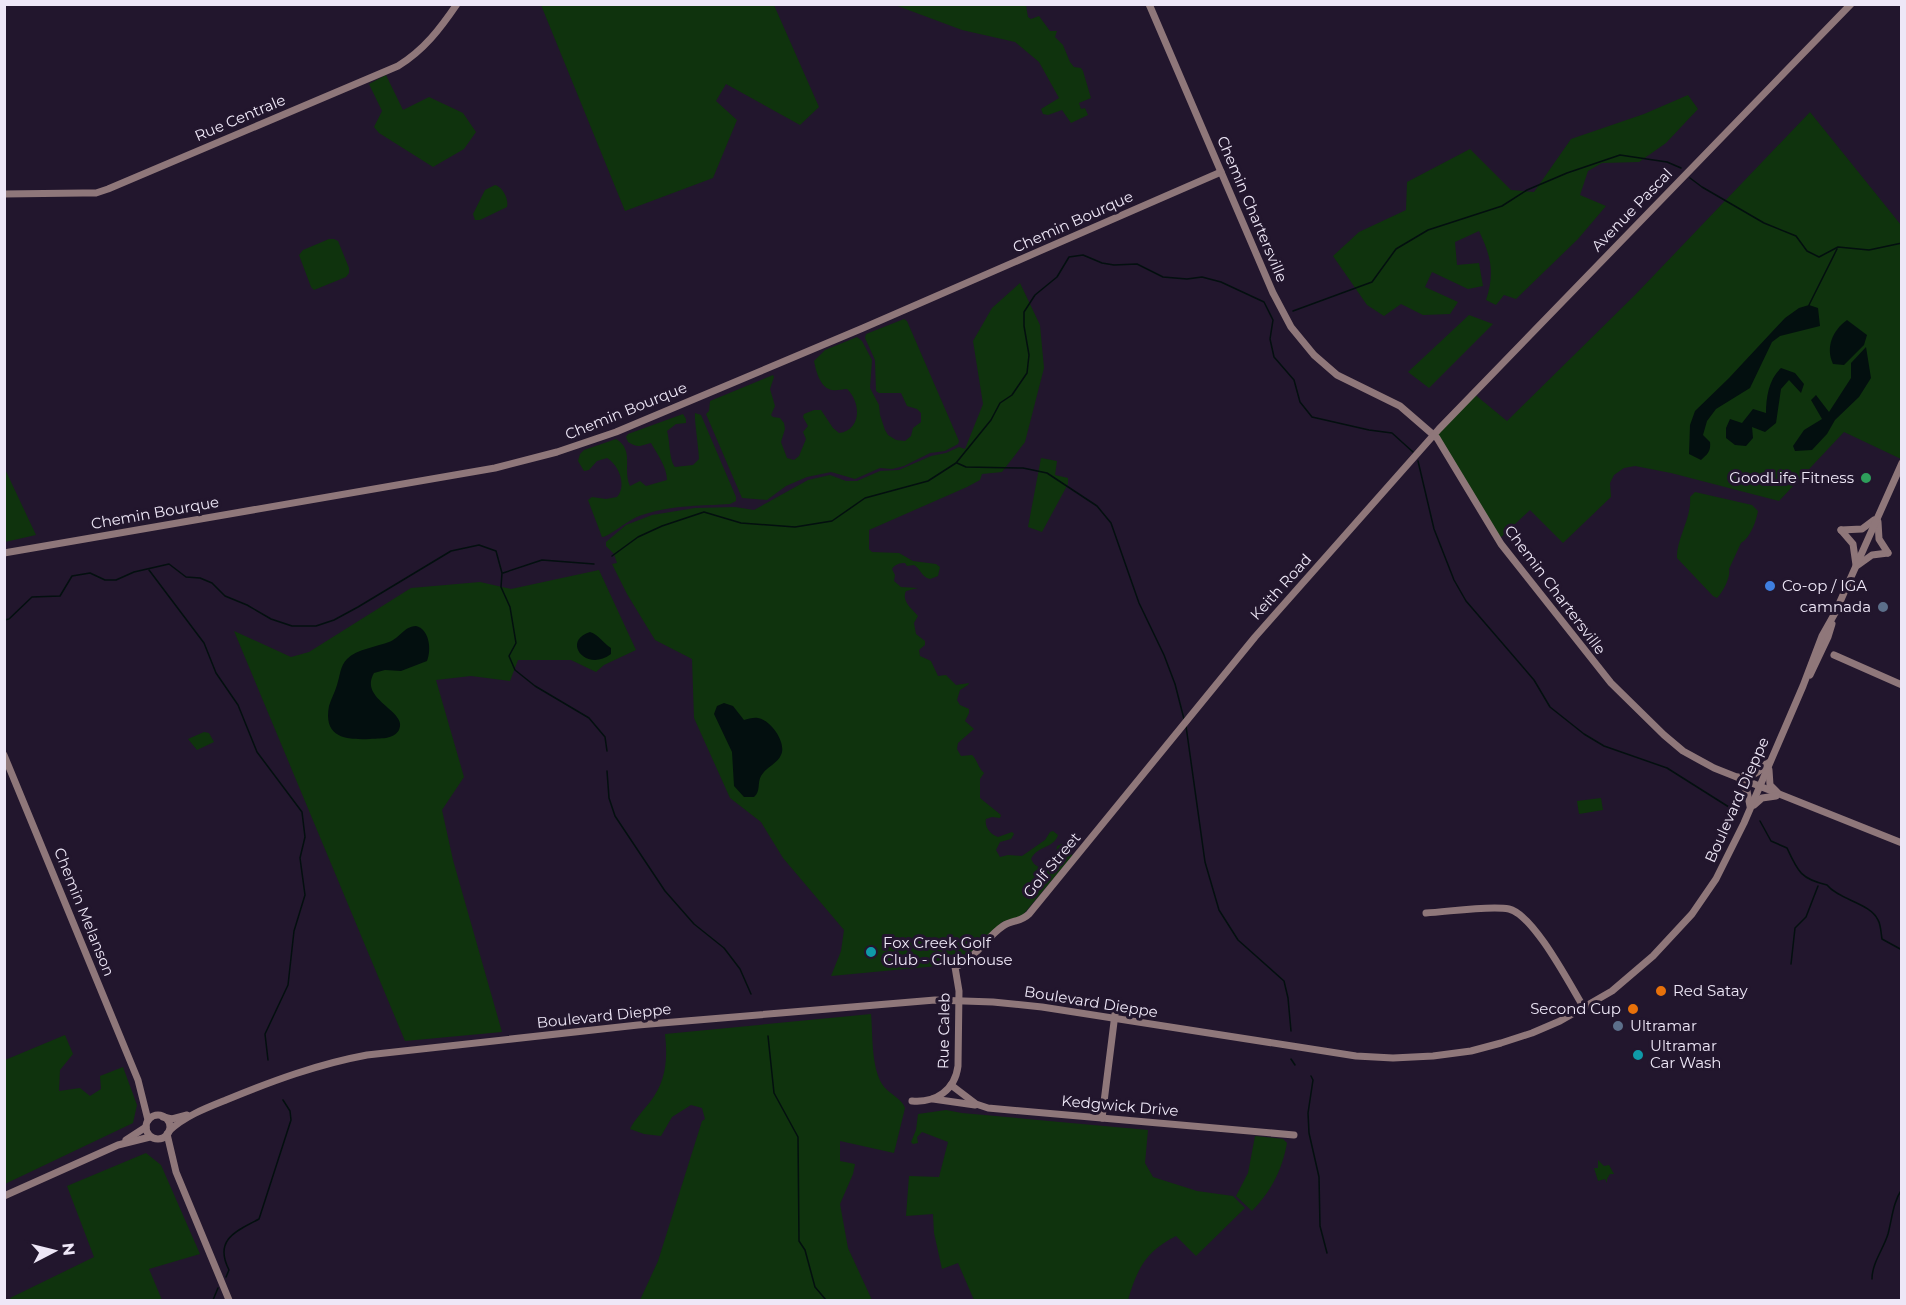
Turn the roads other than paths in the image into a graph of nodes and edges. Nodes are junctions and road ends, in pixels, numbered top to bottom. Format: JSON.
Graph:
{"nodes":[{"id":1,"x":457,"y":4,"type":"edge"},
{"id":2,"x":1149,"y":4,"type":"edge"},
{"id":3,"x":1851,"y":4,"type":"edge"},
{"id":4,"x":1221,"y":172,"type":"junction"},
{"id":5,"x":4,"y":194,"type":"edge"},
{"id":6,"x":1434,"y":435,"type":"junction"},
{"id":7,"x":1902,"y":463,"type":"edge"},
{"id":8,"x":1878,"y":516,"type":"junction"},
{"id":9,"x":4,"y":554,"type":"edge"},
{"id":10,"x":1856,"y":567,"type":"junction"},
{"id":11,"x":1825,"y":636,"type":"junction"},
{"id":12,"x":1834,"y":655,"type":"junction"},
{"id":13,"x":1815,"y":666,"type":"junction"},
{"id":14,"x":1902,"y":685,"type":"edge"},
{"id":15,"x":1803,"y":686,"type":"junction"},
{"id":16,"x":1773,"y":753,"type":"junction"},
{"id":17,"x":4,"y":755,"type":"edge"},
{"id":18,"x":1154,"y":762,"type":"joint"},
{"id":19,"x":1733,"y":776,"type":"junction"},
{"id":20,"x":1759,"y":787,"type":"junction"},
{"id":21,"x":1782,"y":796,"type":"junction"},
{"id":22,"x":1750,"y":809,"type":"junction"},
{"id":23,"x":1902,"y":843,"type":"edge"},
{"id":24,"x":1426,"y":913,"type":"dead end"},
{"id":25,"x":955,"y":967,"type":"joint"},
{"id":26,"x":959,"y":1000,"type":"junction"},
{"id":27,"x":1116,"y":1006,"type":"dead end"},
{"id":28,"x":1584,"y":1008,"type":"junction"},
{"id":29,"x":1102,"y":1017,"type":"junction"},
{"id":30,"x":1115,"y":1019,"type":"junction"},
{"id":31,"x":1127,"y":1021,"type":"junction"},
{"id":32,"x":1113,"y":1031,"type":"junction"},
{"id":33,"x":138,"y":1080,"type":"junction"},
{"id":34,"x":951,"y":1085,"type":"junction"},
{"id":35,"x":933,"y":1099,"type":"junction"},
{"id":36,"x":912,"y":1101,"type":"dead end"},
{"id":37,"x":979,"y":1106,"type":"junction"},
{"id":38,"x":198,"y":1112,"type":"junction"},
{"id":39,"x":161,"y":1116,"type":"junction"},
{"id":40,"x":1102,"y":1118,"type":"junction"},
{"id":41,"x":147,"y":1123,"type":"junction"},
{"id":42,"x":168,"y":1132,"type":"junction"},
{"id":43,"x":1294,"y":1135,"type":"dead end"},
{"id":44,"x":154,"y":1138,"type":"junction"},
{"id":45,"x":118,"y":1145,"type":"junction"},
{"id":46,"x":176,"y":1172,"type":"junction"},
{"id":47,"x":4,"y":1196,"type":"edge"},
{"id":48,"x":229,"y":1300,"type":"edge"}],
"edges":[{"from":1,"to":5,"type":"street","name":"Rue Centrale"},
{"from":2,"to":4,"type":"street","name":"Chemin Chartersville"},
{"from":3,"to":6,"type":"street","name":"Avenue Pascal"},
{"from":4,"to":6,"type":"street","name":"Chemin Chartersville"},
{"from":4,"to":9,"type":"street","name":"Chemin Bourque"},
{"from":6,"to":18,"type":"street","name":"Keith Road"},
{"from":6,"to":19,"type":"street","name":"Chemin Chartersville"},
{"from":7,"to":8,"type":"street"},
{"from":8,"to":10,"type":"street"},
{"from":8,"to":10,"type":"street"},
{"from":8,"to":10,"type":"street"},
{"from":10,"to":11,"type":"street"},
{"from":11,"to":12,"type":"street"},
{"from":11,"to":13,"type":"street","name":"Boulevard Dieppe"},
{"from":11,"to":15,"type":"street","name":"Boulevard Dieppe"},
{"from":12,"to":13,"type":"street"},
{"from":12,"to":14,"type":"street"},
{"from":13,"to":15,"type":"street","name":"Boulevard Dieppe"},
{"from":15,"to":16,"type":"street","name":"Boulevard Dieppe"},
{"from":16,"to":19,"type":"street"},
{"from":16,"to":20,"type":"street","name":"Boulevard Dieppe"},
{"from":16,"to":21,"type":"street"},
{"from":17,"to":33,"type":"street","name":"Chemin Melanson"},
{"from":18,"to":25,"type":"street","name":"Golf Street"},
{"from":19,"to":20,"type":"street","name":"Chemin Chartersville"},
{"from":19,"to":22,"type":"street"},
{"from":20,"to":21,"type":"street","name":"Chemin Chartersville"},
{"from":20,"to":22,"type":"street","name":"Boulevard Dieppe"},
{"from":21,"to":22,"type":"street"},
{"from":21,"to":23,"type":"street","name":"Chemin Chartersville"},
{"from":22,"to":28,"type":"street","name":"Boulevard Dieppe"},
{"from":24,"to":28,"type":"street"},
{"from":25,"to":26,"type":"street","name":"Rue Caleb"},
{"from":26,"to":29,"type":"street","name":"Boulevard Dieppe"},
{"from":26,"to":34,"type":"street","name":"Rue Caleb"},
{"from":26,"to":38,"type":"street","name":"Boulevard Dieppe"},
{"from":27,"to":30,"type":"street"},
{"from":28,"to":31,"type":"street","name":"Boulevard Dieppe"},
{"from":29,"to":30,"type":"street","name":"Boulevard Dieppe"},
{"from":29,"to":32,"type":"street"},
{"from":30,"to":31,"type":"street","name":"Boulevard Dieppe"},
{"from":30,"to":32,"type":"street"},
{"from":31,"to":32,"type":"street"},
{"from":32,"to":40,"type":"street"},
{"from":33,"to":39,"type":"street"},
{"from":33,"to":41,"type":"street"},
{"from":34,"to":35,"type":"street","name":"Rue Caleb"},
{"from":34,"to":37,"type":"street"},
{"from":35,"to":36,"type":"street"},
{"from":35,"to":37,"type":"street","name":"Kedgwick Drive"},
{"from":37,"to":40,"type":"street","name":"Kedgwick Drive"},
{"from":38,"to":39,"type":"street"},
{"from":38,"to":42,"type":"street"},
{"from":39,"to":41,"type":"street"},
{"from":39,"to":42,"type":"street"},
{"from":40,"to":43,"type":"street","name":"Kedgwick Drive"},
{"from":41,"to":44,"type":"street"},
{"from":41,"to":45,"type":"street"},
{"from":42,"to":44,"type":"street"},
{"from":42,"to":46,"type":"street"},
{"from":44,"to":45,"type":"street"},
{"from":44,"to":46,"type":"street"},
{"from":45,"to":47,"type":"street"},
{"from":46,"to":48,"type":"street"}]}
